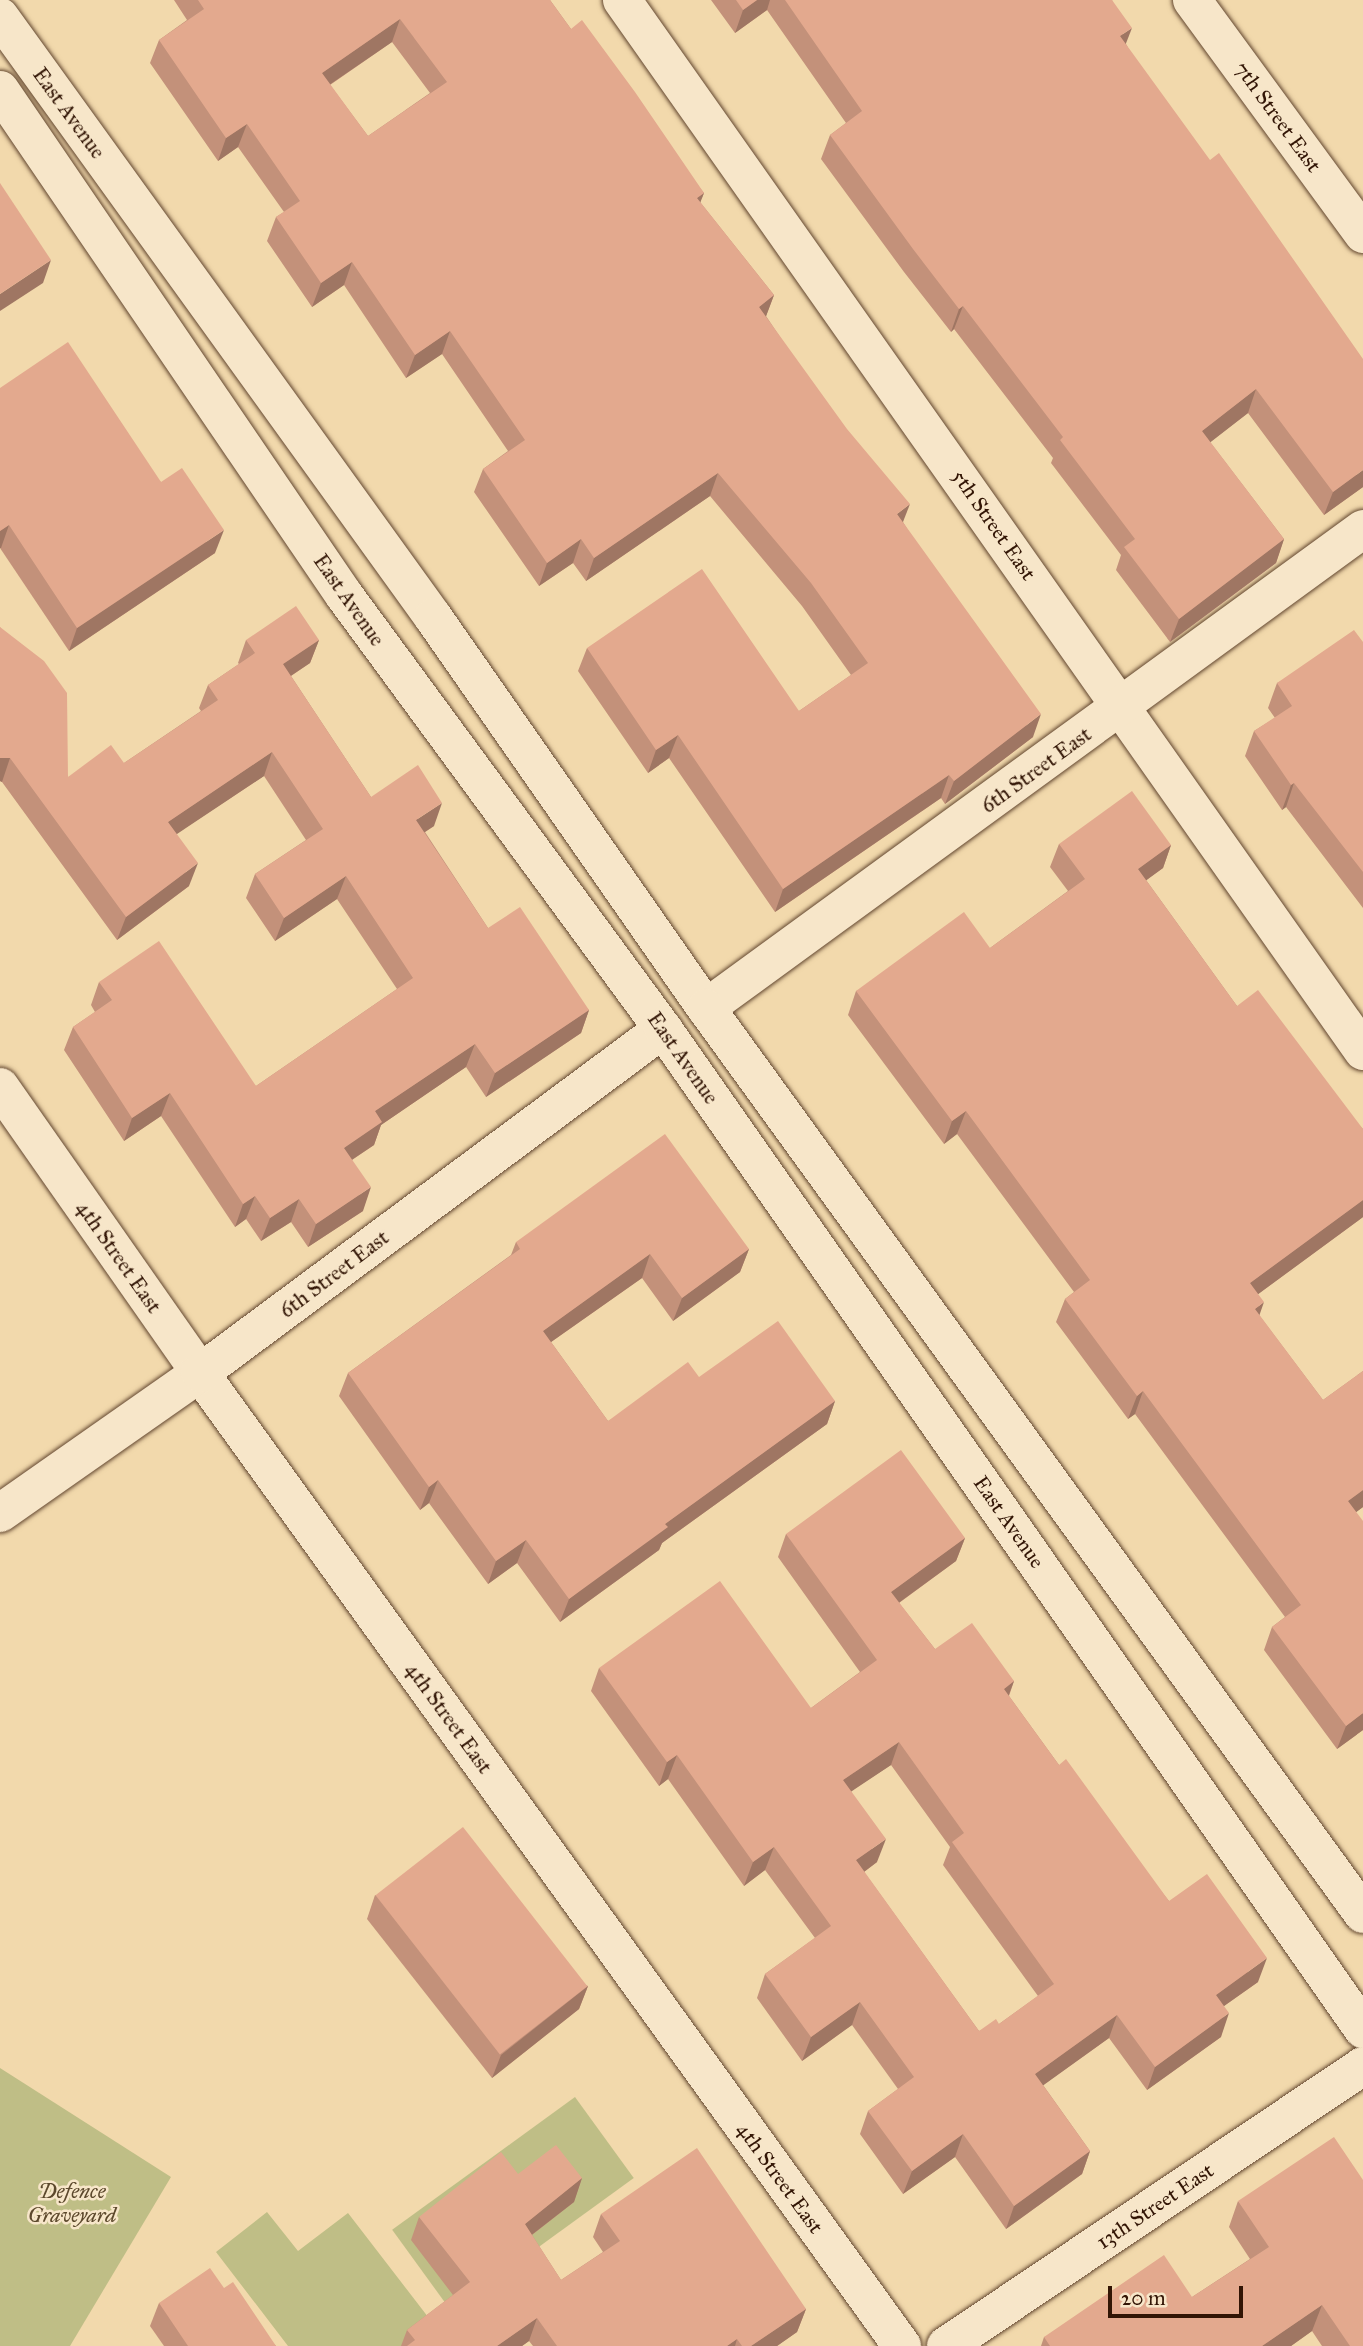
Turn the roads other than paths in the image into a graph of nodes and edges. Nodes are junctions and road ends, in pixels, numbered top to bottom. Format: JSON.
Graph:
{"nodes":[{"id":1,"x":622,"y":0,"type":"edge"},
{"id":2,"x":1192,"y":0,"type":"edge"},
{"id":3,"x":0,"y":17,"type":"edge"},
{"id":4,"x":0,"y":90,"type":"edge"},
{"id":5,"x":1363,"y":234,"type":"edge"},
{"id":6,"x":1363,"y":529,"type":"edge"},
{"id":7,"x":1123,"y":707,"type":"junction"},
{"id":8,"x":706,"y":1009,"type":"junction"},
{"id":9,"x":663,"y":1029,"type":"junction"},
{"id":10,"x":1363,"y":1051,"type":"edge"},
{"id":11,"x":0,"y":1087,"type":"edge"},
{"id":12,"x":200,"y":1373,"type":"junction"},
{"id":13,"x":0,"y":1513,"type":"edge"},
{"id":14,"x":1363,"y":1914,"type":"edge"},
{"id":15,"x":1363,"y":2029,"type":"edge"},
{"id":16,"x":1363,"y":2066,"type":"edge"},
{"id":17,"x":902,"y":2346,"type":"edge"},
{"id":18,"x":946,"y":2346,"type":"edge"}],
"edges":[{"from":1,"to":7,"type":"street","name":"5th Street East"},
{"from":2,"to":5,"type":"street","name":"7th Street East"},
{"from":3,"to":8,"type":"street","name":"East Avenue"},
{"from":4,"to":9,"type":"street","name":"East Avenue"},
{"from":6,"to":7,"type":"street","name":"6th Street East"},
{"from":7,"to":8,"type":"street","name":"6th Street East"},
{"from":7,"to":10,"type":"street","name":"5th Street East"},
{"from":8,"to":14,"type":"street","name":"East Avenue"},
{"from":9,"to":12,"type":"street","name":"6th Street East"},
{"from":9,"to":15,"type":"street","name":"East Avenue"},
{"from":11,"to":12,"type":"street","name":"4th Street East"},
{"from":12,"to":13,"type":"street","name":"6th Street East"},
{"from":12,"to":17,"type":"street","name":"4th Street East"},
{"from":16,"to":18,"type":"street","name":"13th Street East"}]}
